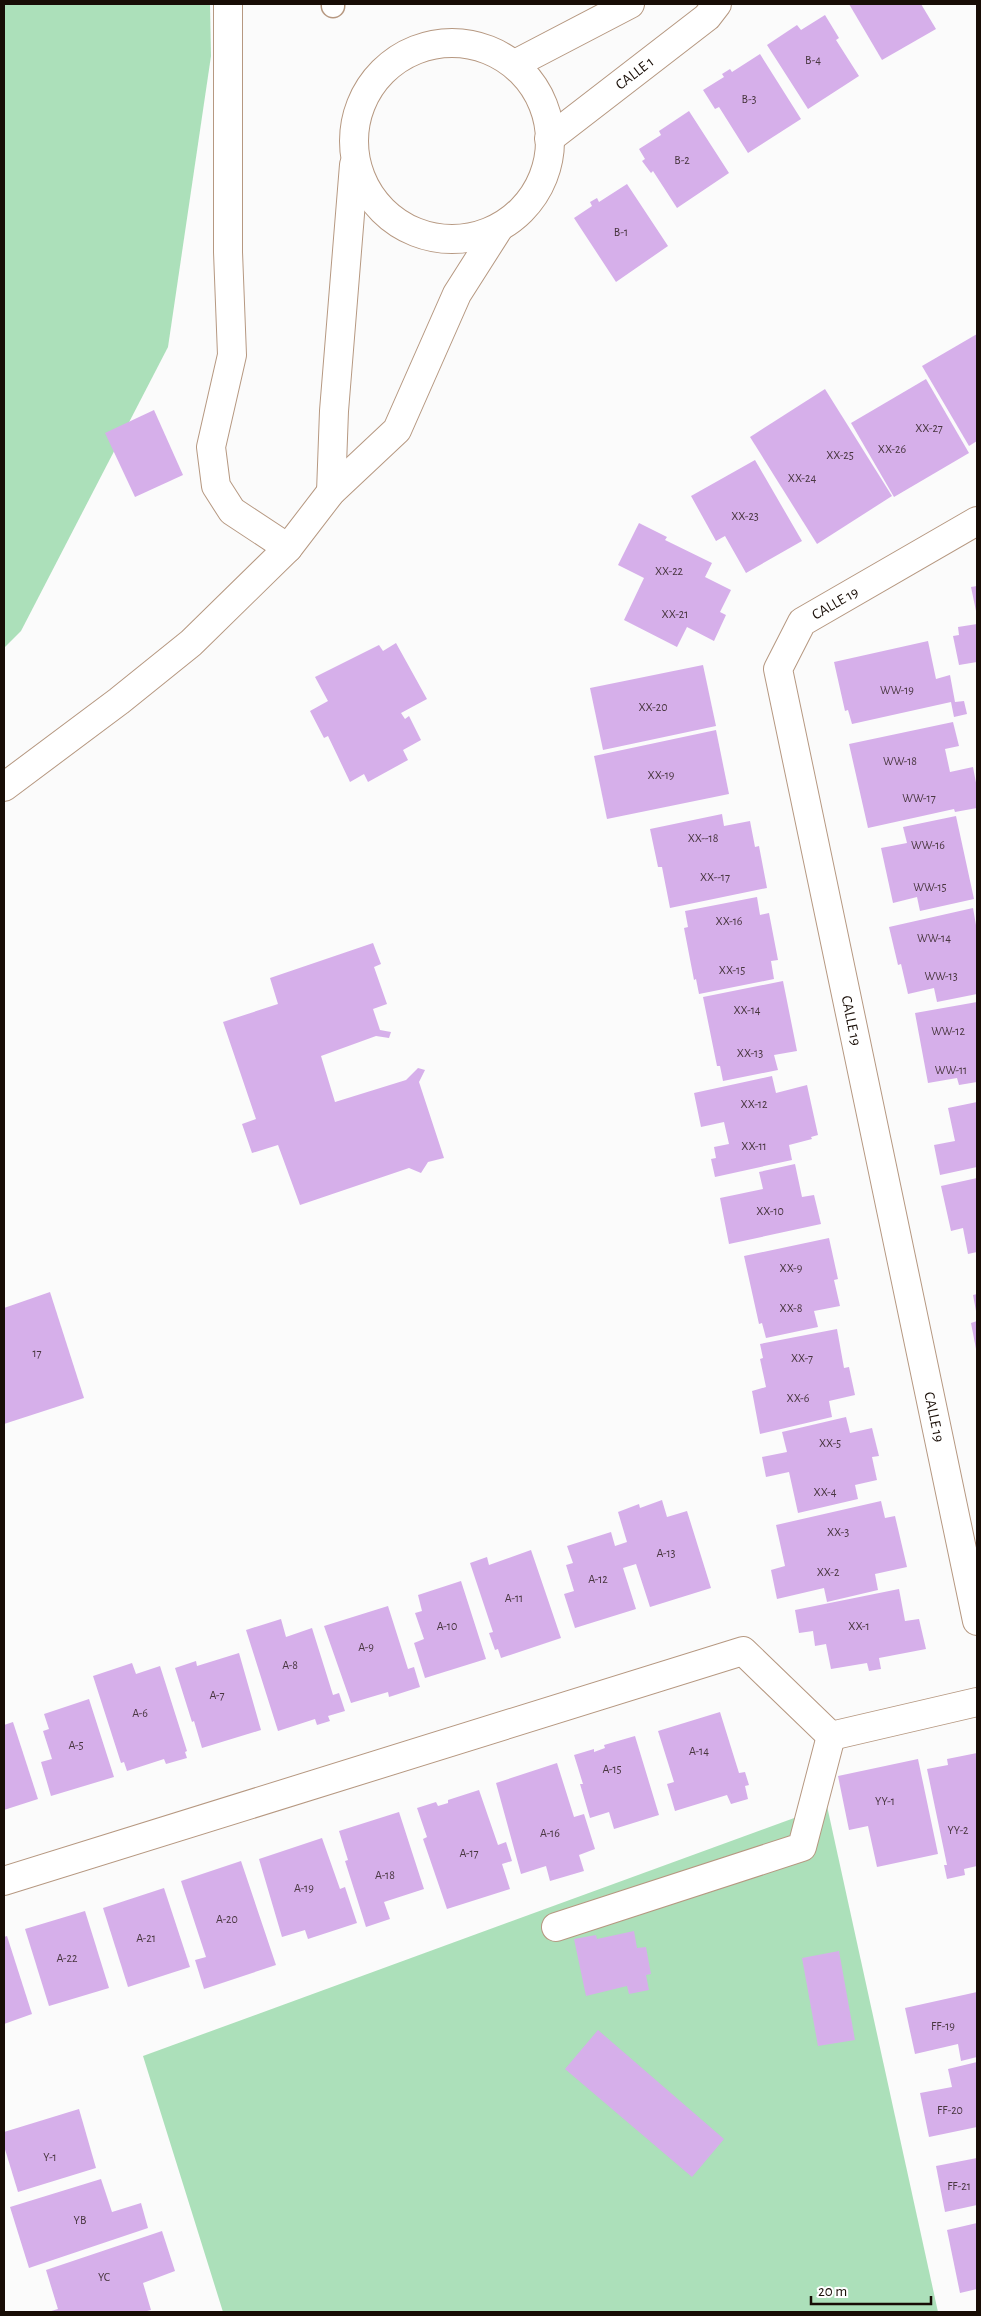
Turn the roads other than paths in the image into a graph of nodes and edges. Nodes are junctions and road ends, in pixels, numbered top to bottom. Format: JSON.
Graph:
{"nodes":[{"id":1,"x":228,"y":4,"type":"edge"},
{"id":2,"x":630,"y":4,"type":"edge"},
{"id":3,"x":717,"y":4,"type":"edge"},
{"id":4,"x":515,"y":64,"type":"junction"},
{"id":5,"x":549,"y":139,"type":"junction"},
{"id":6,"x":354,"y":160,"type":"junction"},
{"id":7,"x":499,"y":228,"type":"junction"},
{"id":8,"x":331,"y":492,"type":"junction"},
{"id":9,"x":977,"y":521,"type":"edge"},
{"id":10,"x":288,"y":548,"type":"junction"},
{"id":11,"x":4,"y":787,"type":"edge"},
{"id":12,"x":977,"y":1621,"type":"edge"},
{"id":13,"x":977,"y":1702,"type":"edge"},
{"id":14,"x":831,"y":1736,"type":"junction"},
{"id":15,"x":4,"y":1880,"type":"edge"},
{"id":16,"x":556,"y":1926,"type":"dead end"}],
"edges":[{"from":1,"to":10,"type":"street"},
{"from":2,"to":4,"type":"street"},
{"from":3,"to":5,"type":"street","name":"CALLE 1"},
{"from":4,"to":5,"type":"street"},
{"from":4,"to":6,"type":"street"},
{"from":5,"to":7,"type":"street"},
{"from":6,"to":7,"type":"street"},
{"from":6,"to":8,"type":"street"},
{"from":7,"to":8,"type":"street"},
{"from":8,"to":10,"type":"street"},
{"from":9,"to":12,"type":"street","name":"CALLE 19"},
{"from":10,"to":11,"type":"street"},
{"from":13,"to":14,"type":"street"},
{"from":14,"to":15,"type":"street"},
{"from":14,"to":16,"type":"street"}]}
